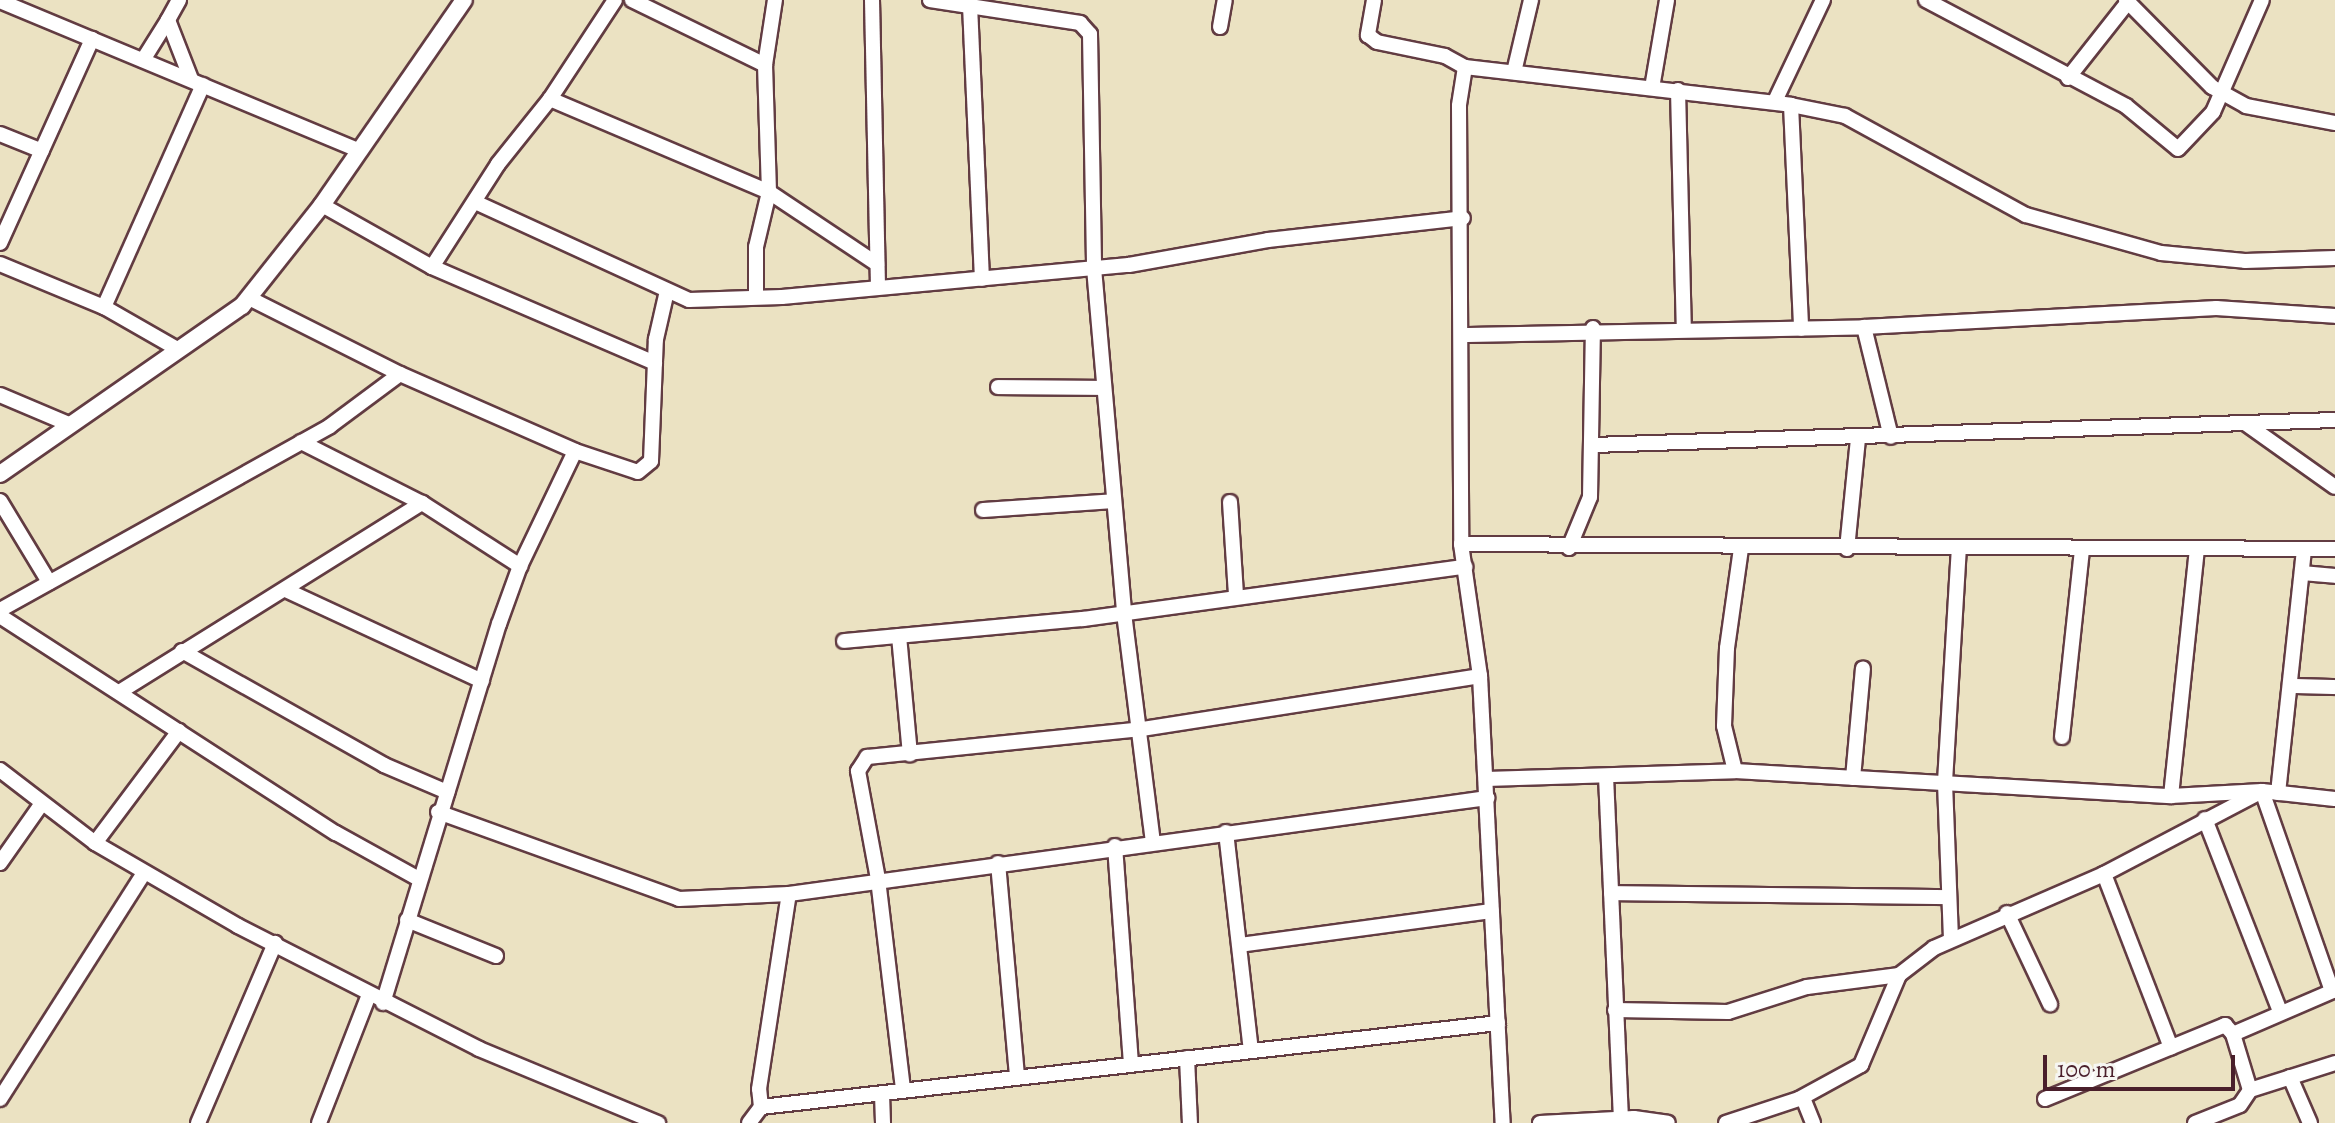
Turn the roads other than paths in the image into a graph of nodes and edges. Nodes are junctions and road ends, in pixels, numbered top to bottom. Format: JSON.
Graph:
{"nodes":[{"id":1,"x":179,"y":0,"type":"edge"},
{"id":2,"x":464,"y":0,"type":"edge"},
{"id":3,"x":615,"y":0,"type":"edge"},
{"id":4,"x":632,"y":0,"type":"edge"},
{"id":5,"x":775,"y":0,"type":"edge"},
{"id":6,"x":872,"y":0,"type":"edge"},
{"id":7,"x":930,"y":0,"type":"edge"},
{"id":8,"x":1225,"y":0,"type":"edge"},
{"id":9,"x":1374,"y":0,"type":"edge"},
{"id":10,"x":1531,"y":0,"type":"edge"},
{"id":11,"x":1667,"y":0,"type":"edge"},
{"id":12,"x":1823,"y":0,"type":"edge"},
{"id":13,"x":1926,"y":0,"type":"edge"},
{"id":14,"x":2262,"y":0,"type":"edge"},
{"id":15,"x":0,"y":1,"type":"edge"},
{"id":16,"x":2127,"y":1,"type":"edge"},
{"id":17,"x":970,"y":5,"type":"junction"},
{"id":18,"x":168,"y":20,"type":"junction"},
{"id":19,"x":1220,"y":27,"type":"dead end"},
{"id":20,"x":92,"y":39,"type":"junction"},
{"id":21,"x":143,"y":60,"type":"junction"},
{"id":22,"x":765,"y":65,"type":"junction"},
{"id":23,"x":1465,"y":67,"type":"junction"},
{"id":24,"x":1514,"y":72,"type":"junction"},
{"id":25,"x":2068,"y":78,"type":"junction"},
{"id":26,"x":197,"y":82,"type":"junction"},
{"id":27,"x":1652,"y":88,"type":"junction"},
{"id":28,"x":1678,"y":90,"type":"junction"},
{"id":29,"x":2223,"y":93,"type":"junction"},
{"id":30,"x":550,"y":99,"type":"junction"},
{"id":31,"x":1775,"y":101,"type":"junction"},
{"id":32,"x":1791,"y":105,"type":"junction"},
{"id":33,"x":2335,"y":123,"type":"edge"},
{"id":34,"x":0,"y":134,"type":"edge"},
{"id":35,"x":42,"y":151,"type":"junction"},
{"id":36,"x":360,"y":151,"type":"junction"},
{"id":37,"x":769,"y":192,"type":"junction"},
{"id":38,"x":475,"y":202,"type":"junction"},
{"id":39,"x":322,"y":205,"type":"junction"},
{"id":40,"x":1463,"y":218,"type":"junction"},
{"id":41,"x":0,"y":243,"type":"edge"},
{"id":42,"x":2335,"y":258,"type":"edge"},
{"id":43,"x":0,"y":264,"type":"edge"},
{"id":44,"x":877,"y":264,"type":"junction"},
{"id":45,"x":432,"y":267,"type":"junction"},
{"id":46,"x":1094,"y":268,"type":"junction"},
{"id":47,"x":982,"y":279,"type":"junction"},
{"id":48,"x":878,"y":287,"type":"junction"},
{"id":49,"x":667,"y":291,"type":"junction"},
{"id":50,"x":756,"y":296,"type":"junction"},
{"id":51,"x":249,"y":298,"type":"junction"},
{"id":52,"x":104,"y":307,"type":"junction"},
{"id":53,"x":2335,"y":316,"type":"edge"},
{"id":54,"x":1864,"y":327,"type":"junction"},
{"id":55,"x":1593,"y":328,"type":"junction"},
{"id":56,"x":1684,"y":329,"type":"junction"},
{"id":57,"x":1801,"y":329,"type":"junction"},
{"id":58,"x":1462,"y":335,"type":"junction"},
{"id":59,"x":179,"y":350,"type":"junction"},
{"id":60,"x":655,"y":363,"type":"junction"},
{"id":61,"x":400,"y":374,"type":"junction"},
{"id":62,"x":998,"y":387,"type":"dead end"},
{"id":63,"x":1104,"y":388,"type":"junction"},
{"id":64,"x":0,"y":395,"type":"edge"},
{"id":65,"x":2335,"y":420,"type":"edge"},
{"id":66,"x":2245,"y":423,"type":"junction"},
{"id":67,"x":71,"y":425,"type":"junction"},
{"id":68,"x":1891,"y":437,"type":"junction"},
{"id":69,"x":1858,"y":438,"type":"junction"},
{"id":70,"x":301,"y":442,"type":"junction"},
{"id":71,"x":1593,"y":445,"type":"junction"},
{"id":72,"x":575,"y":451,"type":"junction"},
{"id":73,"x":0,"y":474,"type":"edge"},
{"id":74,"x":2335,"y":487,"type":"edge"},
{"id":75,"x":0,"y":501,"type":"edge"},
{"id":76,"x":1114,"y":501,"type":"junction"},
{"id":77,"x":1230,"y":502,"type":"dead end"},
{"id":78,"x":422,"y":503,"type":"junction"},
{"id":79,"x":983,"y":510,"type":"dead end"},
{"id":80,"x":1461,"y":544,"type":"junction"},
{"id":81,"x":1569,"y":548,"type":"junction"},
{"id":82,"x":1741,"y":549,"type":"junction"},
{"id":83,"x":1847,"y":549,"type":"junction"},
{"id":84,"x":1959,"y":549,"type":"junction"},
{"id":85,"x":2335,"y":549,"type":"edge"},
{"id":86,"x":2082,"y":550,"type":"junction"},
{"id":87,"x":2197,"y":550,"type":"junction"},
{"id":88,"x":2304,"y":550,"type":"junction"},
{"id":89,"x":520,"y":566,"type":"junction"},
{"id":90,"x":1465,"y":567,"type":"junction"},
{"id":91,"x":2302,"y":573,"type":"junction"},
{"id":92,"x":2335,"y":576,"type":"edge"},
{"id":93,"x":49,"y":582,"type":"junction"},
{"id":94,"x":286,"y":590,"type":"junction"},
{"id":95,"x":1236,"y":595,"type":"junction"},
{"id":96,"x":0,"y":610,"type":"edge"},
{"id":97,"x":1124,"y":613,"type":"junction"},
{"id":98,"x":0,"y":616,"type":"edge"},
{"id":99,"x":899,"y":636,"type":"junction"},
{"id":100,"x":844,"y":641,"type":"dead end"},
{"id":101,"x":182,"y":651,"type":"junction"},
{"id":102,"x":1863,"y":668,"type":"dead end"},
{"id":103,"x":1480,"y":676,"type":"junction"},
{"id":104,"x":482,"y":681,"type":"junction"},
{"id":105,"x":2293,"y":686,"type":"junction"},
{"id":106,"x":2335,"y":687,"type":"edge"},
{"id":107,"x":121,"y":691,"type":"junction"},
{"id":108,"x":1142,"y":729,"type":"junction"},
{"id":109,"x":179,"y":731,"type":"junction"},
{"id":110,"x":2062,"y":737,"type":"dead end"},
{"id":111,"x":910,"y":754,"type":"junction"},
{"id":112,"x":0,"y":770,"type":"edge"},
{"id":113,"x":1735,"y":771,"type":"junction"},
{"id":114,"x":1606,"y":776,"type":"junction"},
{"id":115,"x":1853,"y":778,"type":"junction"},
{"id":116,"x":1486,"y":779,"type":"junction"},
{"id":117,"x":1945,"y":782,"type":"junction"},
{"id":118,"x":2262,"y":791,"type":"junction"},
{"id":119,"x":447,"y":792,"type":"junction"},
{"id":120,"x":2278,"y":793,"type":"junction"},
{"id":121,"x":2171,"y":796,"type":"junction"},
{"id":122,"x":1487,"y":798,"type":"junction"},
{"id":123,"x":2335,"y":799,"type":"edge"},
{"id":124,"x":40,"y":806,"type":"junction"},
{"id":125,"x":438,"y":812,"type":"junction"},
{"id":126,"x":2205,"y":819,"type":"junction"},
{"id":127,"x":1226,"y":832,"type":"junction"},
{"id":128,"x":1153,"y":841,"type":"junction"},
{"id":129,"x":95,"y":843,"type":"junction"},
{"id":130,"x":1115,"y":846,"type":"junction"},
{"id":131,"x":0,"y":863,"type":"edge"},
{"id":132,"x":998,"y":863,"type":"junction"},
{"id":133,"x":144,"y":873,"type":"junction"},
{"id":134,"x":2104,"y":874,"type":"junction"},
{"id":135,"x":419,"y":879,"type":"junction"},
{"id":136,"x":878,"y":879,"type":"junction"},
{"id":137,"x":1611,"y":893,"type":"junction"},
{"id":138,"x":789,"y":894,"type":"junction"},
{"id":139,"x":1949,"y":897,"type":"junction"},
{"id":140,"x":1492,"y":911,"type":"junction"},
{"id":141,"x":2007,"y":913,"type":"junction"},
{"id":142,"x":407,"y":920,"type":"junction"},
{"id":143,"x":1951,"y":939,"type":"junction"},
{"id":144,"x":275,"y":943,"type":"junction"},
{"id":145,"x":1240,"y":945,"type":"junction"},
{"id":146,"x":496,"y":956,"type":"dead end"},
{"id":147,"x":1899,"y":975,"type":"junction"},
{"id":148,"x":2334,"y":991,"type":"edge"},
{"id":149,"x":376,"y":999,"type":"junction"},
{"id":150,"x":2050,"y":1004,"type":"dead end"},
{"id":151,"x":1615,"y":1010,"type":"junction"},
{"id":152,"x":2280,"y":1011,"type":"junction"},
{"id":153,"x":1498,"y":1023,"type":"junction"},
{"id":154,"x":2233,"y":1034,"type":"junction"},
{"id":155,"x":2171,"y":1048,"type":"junction"},
{"id":156,"x":1251,"y":1051,"type":"junction"},
{"id":157,"x":1187,"y":1058,"type":"junction"},
{"id":158,"x":2335,"y":1063,"type":"edge"},
{"id":159,"x":1131,"y":1064,"type":"junction"},
{"id":160,"x":1017,"y":1077,"type":"junction"},
{"id":161,"x":2290,"y":1077,"type":"junction"},
{"id":162,"x":903,"y":1089,"type":"junction"},
{"id":163,"x":2250,"y":1090,"type":"junction"},
{"id":164,"x":882,"y":1094,"type":"junction"},
{"id":165,"x":1803,"y":1098,"type":"junction"},
{"id":166,"x":0,"y":1099,"type":"edge"},
{"id":167,"x":2045,"y":1099,"type":"dead end"},
{"id":168,"x":2240,"y":1105,"type":"junction"},
{"id":169,"x":761,"y":1107,"type":"junction"},
{"id":170,"x":1621,"y":1118,"type":"junction"},
{"id":171,"x":198,"y":1123,"type":"edge"},
{"id":172,"x":319,"y":1123,"type":"edge"},
{"id":173,"x":658,"y":1123,"type":"edge"},
{"id":174,"x":749,"y":1123,"type":"edge"},
{"id":175,"x":883,"y":1123,"type":"edge"},
{"id":176,"x":1190,"y":1123,"type":"edge"},
{"id":177,"x":1503,"y":1123,"type":"edge"},
{"id":178,"x":1540,"y":1123,"type":"edge"},
{"id":179,"x":1668,"y":1123,"type":"edge"},
{"id":180,"x":1726,"y":1123,"type":"edge"},
{"id":181,"x":1813,"y":1123,"type":"edge"},
{"id":182,"x":2195,"y":1123,"type":"edge"},
{"id":183,"x":2243,"y":1123,"type":"edge"},
{"id":184,"x":2310,"y":1123,"type":"edge"}],
"edges":[{"from":1,"to":18,"type":"street"},
{"from":2,"to":36,"type":"street"},
{"from":3,"to":30,"type":"street"},
{"from":4,"to":22,"type":"street"},
{"from":5,"to":22,"type":"street"},
{"from":6,"to":44,"type":"street"},
{"from":7,"to":17,"type":"street"},
{"from":8,"to":19,"type":"street"},
{"from":9,"to":23,"type":"street"},
{"from":10,"to":24,"type":"street"},
{"from":11,"to":27,"type":"street"},
{"from":12,"to":31,"type":"street"},
{"from":13,"to":25,"type":"street"},
{"from":14,"to":29,"type":"street"},
{"from":15,"to":20,"type":"street"},
{"from":16,"to":25,"type":"street"},
{"from":16,"to":29,"type":"street"},
{"from":17,"to":46,"type":"street"},
{"from":17,"to":47,"type":"street"},
{"from":18,"to":21,"type":"street"},
{"from":18,"to":26,"type":"street"},
{"from":20,"to":21,"type":"street"},
{"from":20,"to":35,"type":"street"},
{"from":21,"to":26,"type":"street"},
{"from":22,"to":37,"type":"street"},
{"from":23,"to":24,"type":"street"},
{"from":23,"to":40,"type":"street"},
{"from":24,"to":27,"type":"street"},
{"from":25,"to":29,"type":"street"},
{"from":26,"to":36,"type":"street"},
{"from":26,"to":52,"type":"street"},
{"from":27,"to":28,"type":"street"},
{"from":28,"to":31,"type":"street"},
{"from":28,"to":56,"type":"street"},
{"from":29,"to":33,"type":"street"},
{"from":30,"to":37,"type":"street"},
{"from":30,"to":38,"type":"street"},
{"from":31,"to":32,"type":"street"},
{"from":32,"to":42,"type":"street"},
{"from":32,"to":57,"type":"street"},
{"from":34,"to":35,"type":"street"},
{"from":35,"to":41,"type":"street"},
{"from":36,"to":39,"type":"street"},
{"from":37,"to":44,"type":"street"},
{"from":37,"to":50,"type":"street"},
{"from":38,"to":45,"type":"street"},
{"from":38,"to":49,"type":"street"},
{"from":39,"to":45,"type":"street"},
{"from":39,"to":51,"type":"street"},
{"from":40,"to":46,"type":"street"},
{"from":40,"to":58,"type":"street"},
{"from":43,"to":52,"type":"street"},
{"from":44,"to":48,"type":"street"},
{"from":45,"to":60,"type":"street"},
{"from":46,"to":47,"type":"street"},
{"from":46,"to":63,"type":"street"},
{"from":47,"to":48,"type":"street"},
{"from":48,"to":50,"type":"street"},
{"from":49,"to":50,"type":"street"},
{"from":49,"to":60,"type":"street"},
{"from":51,"to":59,"type":"street"},
{"from":51,"to":61,"type":"street"},
{"from":52,"to":59,"type":"street"},
{"from":53,"to":54,"type":"street"},
{"from":54,"to":57,"type":"street"},
{"from":54,"to":68,"type":"street"},
{"from":55,"to":56,"type":"street"},
{"from":55,"to":58,"type":"street"},
{"from":55,"to":71,"type":"street"},
{"from":56,"to":57,"type":"street"},
{"from":58,"to":80,"type":"street"},
{"from":59,"to":67,"type":"street"},
{"from":60,"to":72,"type":"street"},
{"from":61,"to":70,"type":"street"},
{"from":61,"to":72,"type":"street"},
{"from":62,"to":63,"type":"street"},
{"from":63,"to":76,"type":"street"},
{"from":64,"to":67,"type":"street"},
{"from":65,"to":66,"type":"street"},
{"from":66,"to":68,"type":"street"},
{"from":66,"to":74,"type":"street"},
{"from":67,"to":73,"type":"street"},
{"from":68,"to":69,"type":"street"},
{"from":69,"to":71,"type":"street"},
{"from":69,"to":83,"type":"street"},
{"from":70,"to":78,"type":"street"},
{"from":70,"to":93,"type":"street"},
{"from":71,"to":81,"type":"street"},
{"from":72,"to":89,"type":"street"},
{"from":75,"to":93,"type":"street"},
{"from":76,"to":79,"type":"street"},
{"from":76,"to":97,"type":"street"},
{"from":77,"to":95,"type":"street"},
{"from":78,"to":89,"type":"street"},
{"from":78,"to":94,"type":"street"},
{"from":80,"to":81,"type":"street"},
{"from":80,"to":90,"type":"street"},
{"from":81,"to":82,"type":"street"},
{"from":82,"to":83,"type":"street"},
{"from":82,"to":113,"type":"street"},
{"from":83,"to":84,"type":"street"},
{"from":84,"to":86,"type":"street"},
{"from":84,"to":117,"type":"street"},
{"from":85,"to":88,"type":"street"},
{"from":86,"to":87,"type":"street"},
{"from":86,"to":110,"type":"street"},
{"from":87,"to":88,"type":"street"},
{"from":87,"to":121,"type":"street"},
{"from":88,"to":91,"type":"street"},
{"from":89,"to":104,"type":"street"},
{"from":90,"to":95,"type":"street"},
{"from":90,"to":103,"type":"street"},
{"from":91,"to":92,"type":"street"},
{"from":91,"to":105,"type":"street"},
{"from":93,"to":96,"type":"street"},
{"from":94,"to":101,"type":"street"},
{"from":94,"to":104,"type":"street"},
{"from":95,"to":97,"type":"street"},
{"from":97,"to":99,"type":"street"},
{"from":97,"to":108,"type":"street"},
{"from":98,"to":107,"type":"street"},
{"from":99,"to":100,"type":"street"},
{"from":99,"to":111,"type":"street"},
{"from":101,"to":107,"type":"street"},
{"from":101,"to":119,"type":"street"},
{"from":102,"to":115,"type":"street"},
{"from":103,"to":108,"type":"street"},
{"from":103,"to":116,"type":"street"},
{"from":104,"to":119,"type":"street"},
{"from":105,"to":106,"type":"street"},
{"from":105,"to":120,"type":"street"},
{"from":107,"to":109,"type":"street"},
{"from":108,"to":111,"type":"street"},
{"from":108,"to":128,"type":"street"},
{"from":109,"to":129,"type":"street"},
{"from":109,"to":135,"type":"street"},
{"from":111,"to":136,"type":"street"},
{"from":112,"to":124,"type":"street"},
{"from":113,"to":114,"type":"street"},
{"from":113,"to":115,"type":"street"},
{"from":114,"to":116,"type":"street"},
{"from":114,"to":137,"type":"street"},
{"from":115,"to":117,"type":"street"},
{"from":116,"to":122,"type":"street"},
{"from":117,"to":121,"type":"street"},
{"from":117,"to":139,"type":"street"},
{"from":118,"to":120,"type":"street"},
{"from":118,"to":121,"type":"street"},
{"from":118,"to":126,"type":"street"},
{"from":118,"to":148,"type":"street"},
{"from":119,"to":125,"type":"street"},
{"from":120,"to":123,"type":"street"},
{"from":122,"to":127,"type":"street"},
{"from":122,"to":140,"type":"street"},
{"from":124,"to":129,"type":"street"},
{"from":124,"to":131,"type":"street"},
{"from":125,"to":135,"type":"street"},
{"from":125,"to":138,"type":"street"},
{"from":126,"to":134,"type":"street"},
{"from":126,"to":152,"type":"street"},
{"from":127,"to":128,"type":"street"},
{"from":127,"to":145,"type":"street"},
{"from":128,"to":130,"type":"street"},
{"from":129,"to":133,"type":"street"},
{"from":130,"to":132,"type":"street"},
{"from":130,"to":159,"type":"street"},
{"from":132,"to":136,"type":"street"},
{"from":132,"to":160,"type":"street"},
{"from":133,"to":144,"type":"street"},
{"from":133,"to":166,"type":"street"},
{"from":134,"to":141,"type":"street"},
{"from":134,"to":155,"type":"street"},
{"from":135,"to":142,"type":"street"},
{"from":136,"to":138,"type":"street"},
{"from":136,"to":162,"type":"street"},
{"from":137,"to":139,"type":"street"},
{"from":137,"to":151,"type":"street"},
{"from":138,"to":169,"type":"street"},
{"from":139,"to":143,"type":"street"},
{"from":140,"to":145,"type":"street"},
{"from":140,"to":153,"type":"street"},
{"from":141,"to":143,"type":"street"},
{"from":141,"to":150,"type":"street"},
{"from":142,"to":146,"type":"street"},
{"from":142,"to":149,"type":"street"},
{"from":143,"to":147,"type":"street"},
{"from":144,"to":149,"type":"street"},
{"from":144,"to":171,"type":"street"},
{"from":145,"to":156,"type":"street"},
{"from":147,"to":151,"type":"street"},
{"from":147,"to":165,"type":"street"},
{"from":148,"to":152,"type":"street"},
{"from":149,"to":172,"type":"street"},
{"from":149,"to":173,"type":"street"},
{"from":151,"to":170,"type":"street"},
{"from":152,"to":154,"type":"street"},
{"from":153,"to":156,"type":"street"},
{"from":153,"to":177,"type":"street"},
{"from":154,"to":155,"type":"street"},
{"from":154,"to":163,"type":"street"},
{"from":155,"to":167,"type":"street"},
{"from":156,"to":157,"type":"street"},
{"from":157,"to":159,"type":"street"},
{"from":157,"to":176,"type":"street"},
{"from":158,"to":161,"type":"street"},
{"from":159,"to":160,"type":"street"},
{"from":160,"to":162,"type":"street"},
{"from":161,"to":163,"type":"street"},
{"from":161,"to":184,"type":"street"},
{"from":162,"to":164,"type":"street"},
{"from":163,"to":168,"type":"street"},
{"from":164,"to":169,"type":"street"},
{"from":164,"to":175,"type":"street"},
{"from":165,"to":180,"type":"street"},
{"from":165,"to":181,"type":"street"},
{"from":168,"to":182,"type":"street"},
{"from":168,"to":183,"type":"street"},
{"from":169,"to":174,"type":"street"},
{"from":170,"to":178,"type":"street"},
{"from":170,"to":179,"type":"street"}]}
